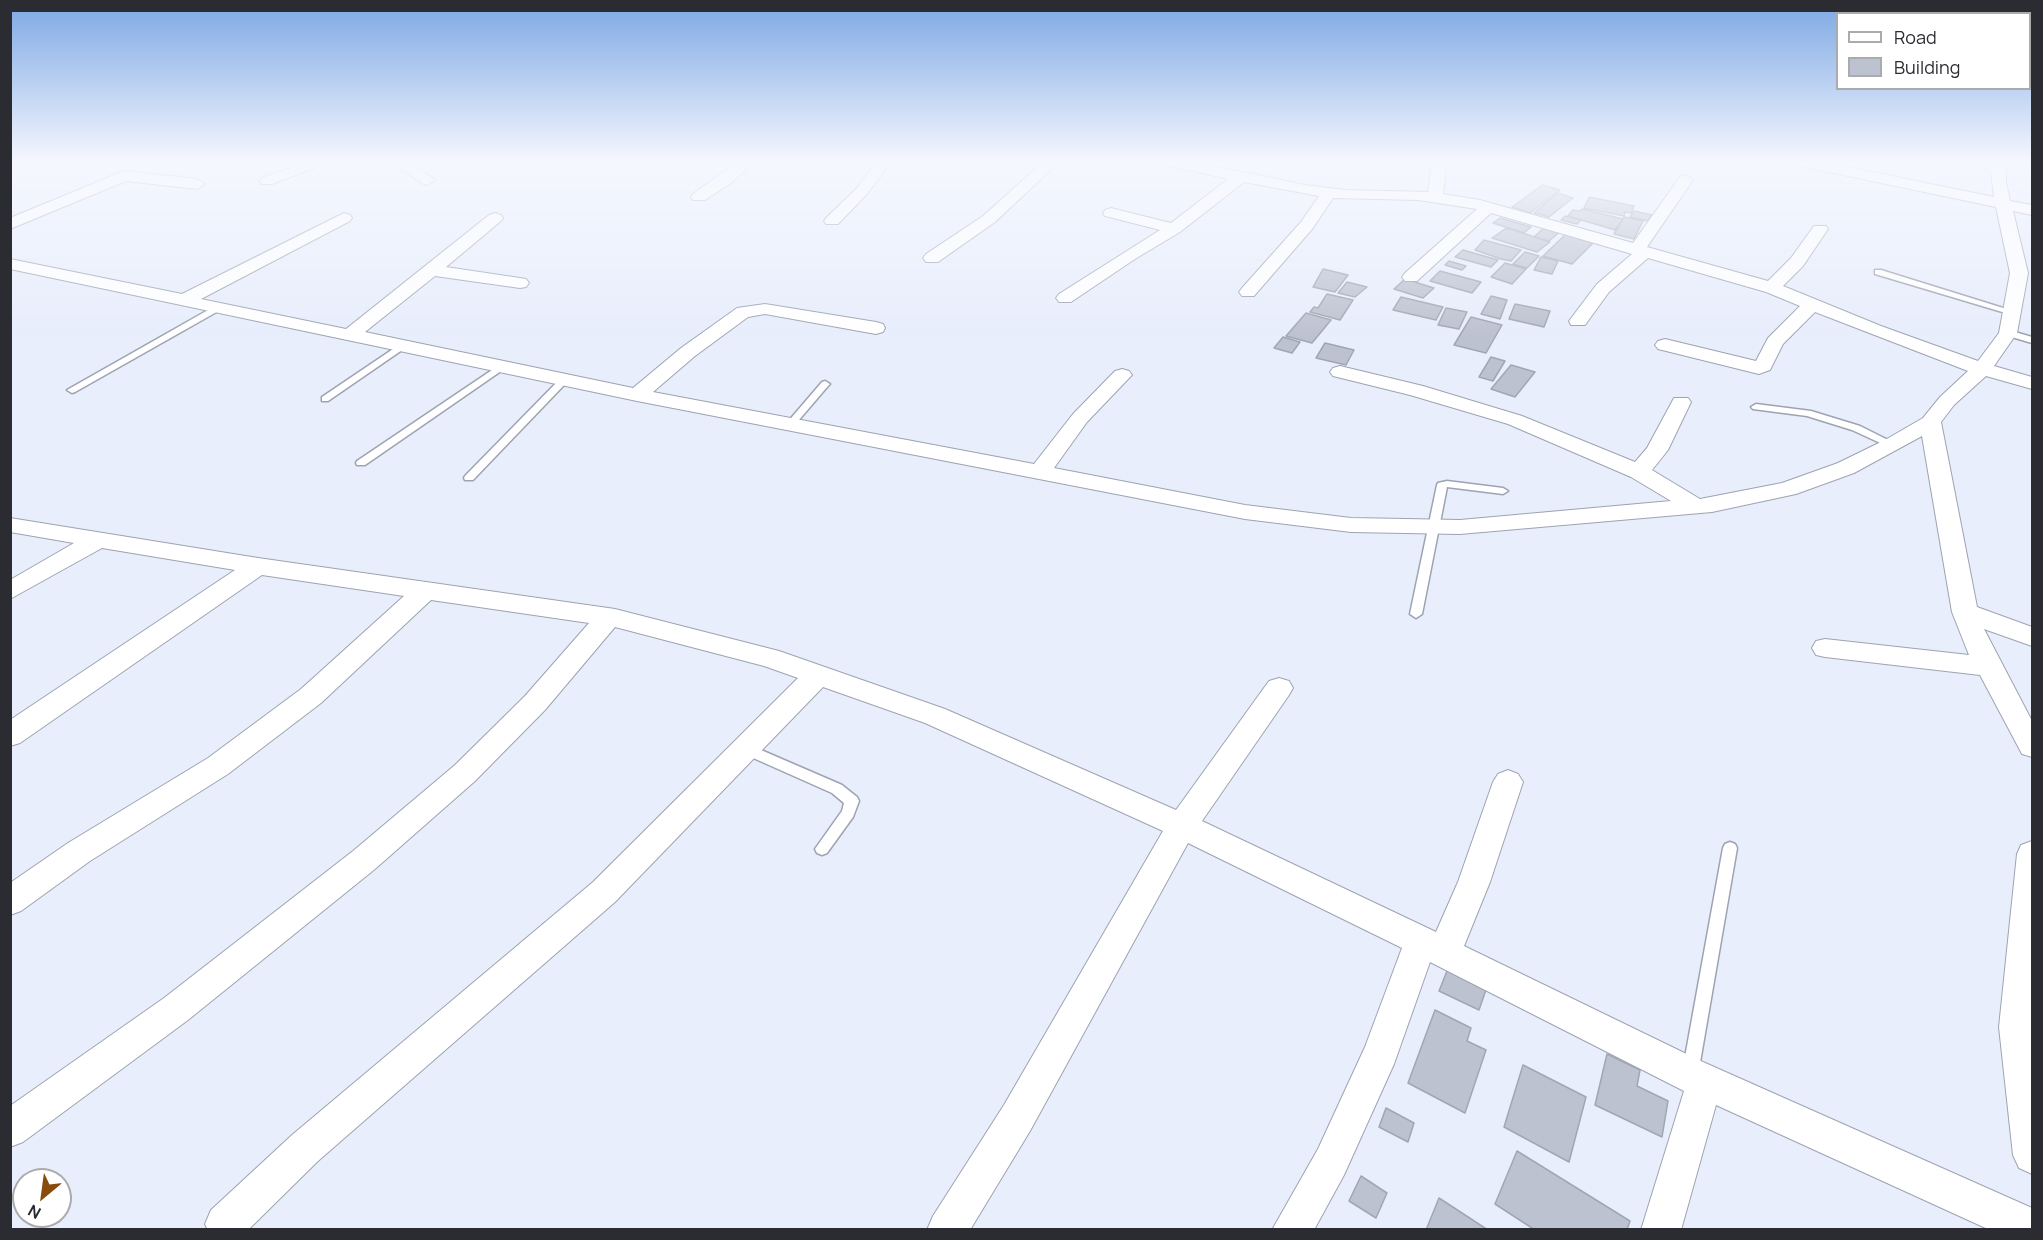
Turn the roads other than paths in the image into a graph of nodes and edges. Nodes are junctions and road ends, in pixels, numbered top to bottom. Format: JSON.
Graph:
{"nodes":[{"id":1,"x":340,"y":220,"type":"edge"},
{"id":2,"x":493,"y":220,"type":"edge"},
{"id":3,"x":988,"y":220,"type":"edge"},
{"id":4,"x":1138,"y":220,"type":"edge"},
{"id":5,"x":1186,"y":220,"type":"edge"},
{"id":6,"x":1311,"y":220,"type":"edge"},
{"id":7,"x":1474,"y":220,"type":"edge"},
{"id":8,"x":1533,"y":220,"type":"edge"},
{"id":9,"x":1657,"y":220,"type":"edge"},
{"id":10,"x":2008,"y":220,"type":"edge"},
{"id":11,"x":1174,"y":229,"type":"junction"},
{"id":12,"x":1820,"y":229,"type":"dead end"},
{"id":13,"x":1641,"y":251,"type":"junction"},
{"id":14,"x":932,"y":258,"type":"dead end"},
{"id":15,"x":10,"y":264,"type":"edge"},
{"id":16,"x":430,"y":270,"type":"junction"},
{"id":17,"x":1878,"y":272,"type":"dead end"},
{"id":18,"x":2026,"y":274,"type":"edge"},
{"id":19,"x":1411,"y":277,"type":"dead end"},
{"id":20,"x":520,"y":283,"type":"dead end"},
{"id":21,"x":1772,"y":288,"type":"junction"},
{"id":22,"x":1248,"y":292,"type":"dead end"},
{"id":23,"x":1065,"y":298,"type":"dead end"},
{"id":24,"x":183,"y":301,"type":"junction"},
{"id":25,"x":1811,"y":306,"type":"junction"},
{"id":26,"x":216,"y":308,"type":"junction"},
{"id":27,"x":2012,"y":312,"type":"junction"},
{"id":28,"x":1578,"y":321,"type":"dead end"},
{"id":29,"x":876,"y":328,"type":"dead end"},
{"id":30,"x":2008,"y":333,"type":"junction"},
{"id":31,"x":349,"y":335,"type":"junction"},
{"id":32,"x":2032,"y":340,"type":"edge"},
{"id":33,"x":1665,"y":345,"type":"dead end"},
{"id":34,"x":402,"y":346,"type":"junction"},
{"id":35,"x":501,"y":367,"type":"junction"},
{"id":36,"x":1982,"y":369,"type":"junction"},
{"id":37,"x":1340,"y":372,"type":"dead end"},
{"id":38,"x":1122,"y":375,"type":"dead end"},
{"id":39,"x":564,"y":380,"type":"junction"},
{"id":40,"x":2032,"y":383,"type":"edge"},
{"id":41,"x":825,"y":384,"type":"dead end"},
{"id":42,"x":72,"y":390,"type":"dead end"},
{"id":43,"x":637,"y":395,"type":"junction"},
{"id":44,"x":325,"y":399,"type":"dead end"},
{"id":45,"x":1681,"y":402,"type":"dead end"},
{"id":46,"x":1756,"y":407,"type":"dead end"},
{"id":47,"x":1929,"y":422,"type":"junction"},
{"id":48,"x":789,"y":426,"type":"junction"},
{"id":49,"x":1893,"y":445,"type":"junction"},
{"id":50,"x":361,"y":463,"type":"dead end"},
{"id":51,"x":1639,"y":472,"type":"junction"},
{"id":52,"x":1039,"y":473,"type":"junction"},
{"id":53,"x":469,"y":478,"type":"dead end"},
{"id":54,"x":1503,"y":490,"type":"dead end"},
{"id":55,"x":1695,"y":506,"type":"junction"},
{"id":56,"x":10,"y":525,"type":"edge"},
{"id":57,"x":1435,"y":526,"type":"junction"},
{"id":58,"x":101,"y":538,"type":"junction"},
{"id":59,"x":258,"y":566,"type":"junction"},
{"id":60,"x":10,"y":591,"type":"edge"},
{"id":61,"x":425,"y":591,"type":"junction"},
{"id":62,"x":1965,"y":612,"type":"junction"},
{"id":63,"x":1416,"y":614,"type":"dead end"},
{"id":64,"x":609,"y":617,"type":"junction"},
{"id":65,"x":2032,"y":637,"type":"edge"},
{"id":66,"x":1825,"y":648,"type":"dead end"},
{"id":67,"x":1990,"y":667,"type":"junction"},
{"id":68,"x":818,"y":675,"type":"junction"},
{"id":69,"x":1279,"y":688,"type":"dead end"},
{"id":70,"x":10,"y":735,"type":"edge"},
{"id":71,"x":2032,"y":746,"type":"edge"},
{"id":72,"x":747,"y":749,"type":"junction"},
{"id":73,"x":1508,"y":782,"type":"dead end"},
{"id":74,"x":1182,"y":826,"type":"junction"},
{"id":75,"x":822,"y":849,"type":"dead end"},
{"id":76,"x":1730,"y":849,"type":"dead end"},
{"id":77,"x":2032,"y":855,"type":"edge"},
{"id":78,"x":10,"y":901,"type":"edge"},
{"id":79,"x":1433,"y":947,"type":"junction"},
{"id":80,"x":2024,"y":1030,"type":"edge"},
{"id":81,"x":1697,"y":1078,"type":"junction"},
{"id":82,"x":10,"y":1129,"type":"edge"},
{"id":83,"x":2032,"y":1155,"type":"edge"},
{"id":84,"x":225,"y":1224,"type":"dead end"},
{"id":85,"x":2032,"y":1228,"type":"edge"},
{"id":86,"x":947,"y":1230,"type":"edge"},
{"id":87,"x":1292,"y":1230,"type":"edge"},
{"id":88,"x":1661,"y":1230,"type":"edge"}],
"edges":[{"from":1,"to":24,"type":"street"},
{"from":2,"to":16,"type":"street"},
{"from":3,"to":14,"type":"street"},
{"from":4,"to":11,"type":"street"},
{"from":5,"to":11,"type":"street"},
{"from":6,"to":22,"type":"street"},
{"from":7,"to":19,"type":"street"},
{"from":8,"to":13,"type":"street"},
{"from":9,"to":13,"type":"street"},
{"from":10,"to":18,"type":"street"},
{"from":11,"to":23,"type":"street"},
{"from":12,"to":21,"type":"street"},
{"from":13,"to":21,"type":"street"},
{"from":13,"to":28,"type":"street"},
{"from":15,"to":24,"type":"street"},
{"from":16,"to":20,"type":"street"},
{"from":16,"to":31,"type":"street"},
{"from":17,"to":27,"type":"lane"},
{"from":18,"to":27,"type":"street"},
{"from":21,"to":25,"type":"street"},
{"from":24,"to":26,"type":"street"},
{"from":25,"to":33,"type":"street"},
{"from":25,"to":36,"type":"street"},
{"from":26,"to":31,"type":"street"},
{"from":26,"to":42,"type":"lane"},
{"from":27,"to":30,"type":"street"},
{"from":29,"to":43,"type":"street"},
{"from":30,"to":32,"type":"lane"},
{"from":30,"to":36,"type":"street"},
{"from":31,"to":34,"type":"street"},
{"from":34,"to":35,"type":"street"},
{"from":34,"to":44,"type":"lane"},
{"from":35,"to":39,"type":"street"},
{"from":35,"to":50,"type":"lane"},
{"from":36,"to":40,"type":"street"},
{"from":36,"to":47,"type":"street"},
{"from":37,"to":51,"type":"street"},
{"from":38,"to":52,"type":"street"},
{"from":39,"to":43,"type":"street"},
{"from":39,"to":53,"type":"lane"},
{"from":41,"to":48,"type":"lane"},
{"from":43,"to":48,"type":"street"},
{"from":45,"to":51,"type":"street"},
{"from":46,"to":49,"type":"lane"},
{"from":47,"to":49,"type":"street"},
{"from":47,"to":62,"type":"street"},
{"from":48,"to":52,"type":"street"},
{"from":49,"to":55,"type":"street"},
{"from":51,"to":55,"type":"street"},
{"from":52,"to":57,"type":"street"},
{"from":54,"to":57,"type":"lane"},
{"from":55,"to":57,"type":"street"},
{"from":56,"to":58,"type":"street"},
{"from":57,"to":63,"type":"lane"},
{"from":58,"to":59,"type":"street"},
{"from":58,"to":60,"type":"street"},
{"from":59,"to":61,"type":"street"},
{"from":59,"to":70,"type":"street"},
{"from":61,"to":64,"type":"street"},
{"from":61,"to":78,"type":"street"},
{"from":62,"to":65,"type":"street"},
{"from":62,"to":67,"type":"street"},
{"from":64,"to":68,"type":"street"},
{"from":64,"to":82,"type":"street"},
{"from":66,"to":67,"type":"street"},
{"from":67,"to":71,"type":"street"},
{"from":68,"to":72,"type":"street"},
{"from":68,"to":74,"type":"street"},
{"from":69,"to":74,"type":"street"},
{"from":72,"to":75,"type":"lane"},
{"from":72,"to":84,"type":"street"},
{"from":73,"to":79,"type":"street"},
{"from":74,"to":79,"type":"street"},
{"from":74,"to":86,"type":"street"},
{"from":76,"to":81,"type":"lane"},
{"from":77,"to":80,"type":"street"},
{"from":79,"to":81,"type":"street"},
{"from":79,"to":87,"type":"street"},
{"from":80,"to":83,"type":"street"},
{"from":81,"to":85,"type":"street"},
{"from":81,"to":88,"type":"street"}]}
